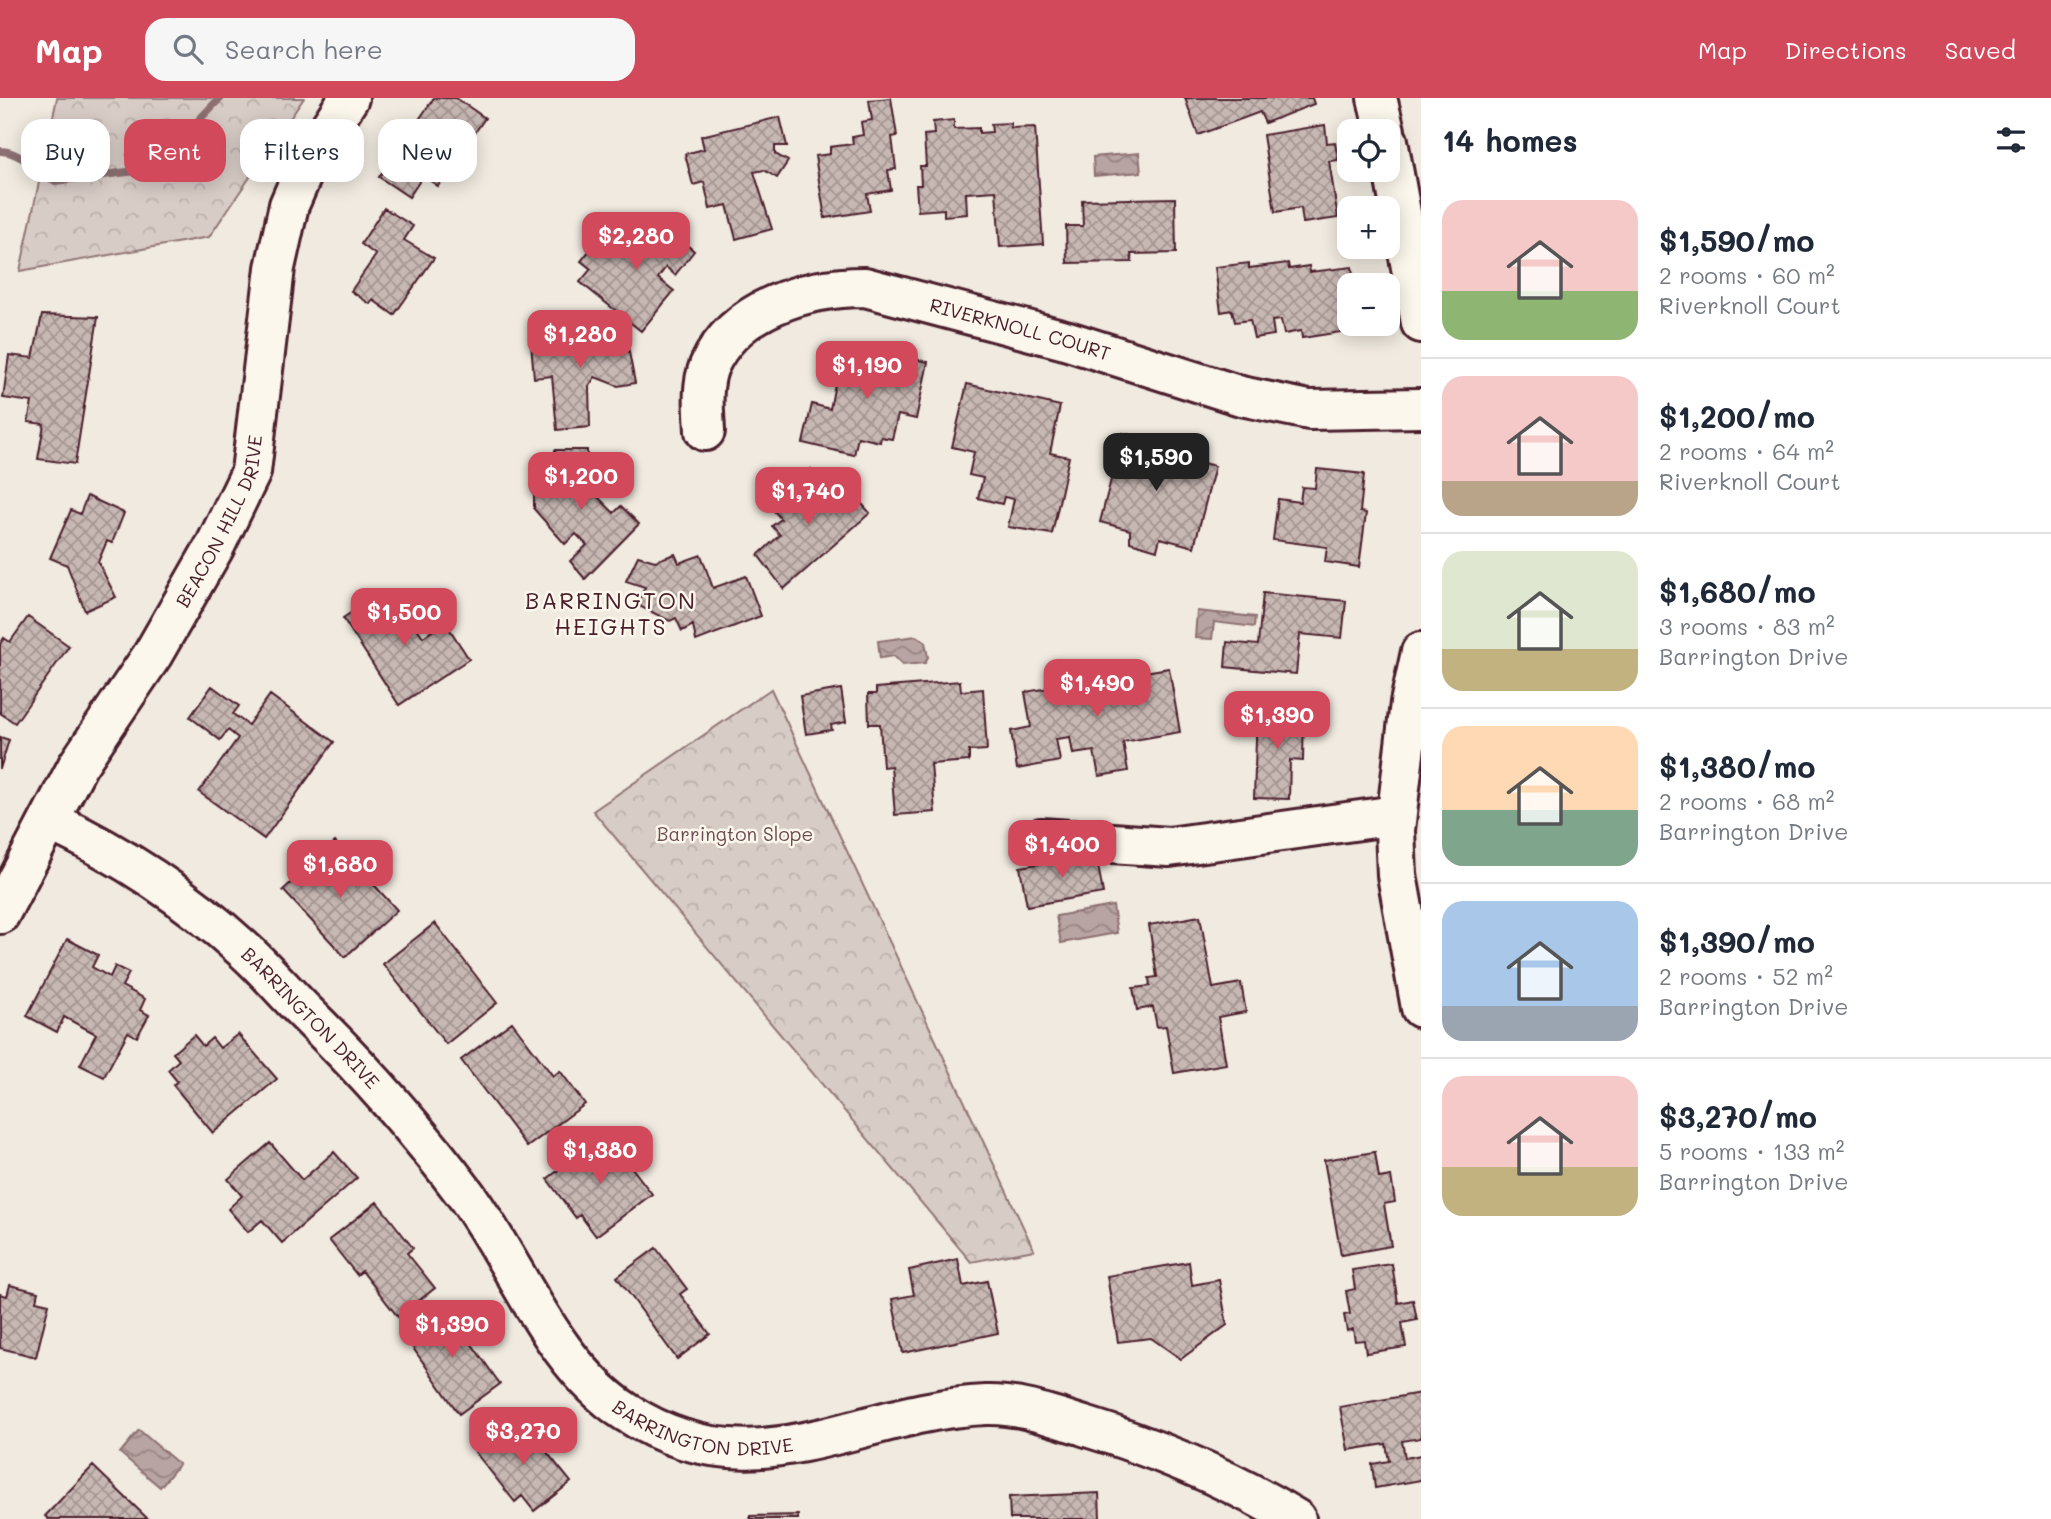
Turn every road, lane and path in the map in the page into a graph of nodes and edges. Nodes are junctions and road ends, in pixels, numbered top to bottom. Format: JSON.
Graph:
{"nodes":[{"id":1,"x":349,"y":98,"type":"edge"},
{"id":2,"x":1377,"y":98,"type":"edge"},
{"id":3,"x":1382,"y":119,"type":"edge"},
{"id":4,"x":1395,"y":182,"type":"edge"},
{"id":5,"x":1421,"y":323,"type":"edge"},
{"id":6,"x":1421,"y":408,"type":"edge"},
{"id":7,"x":705,"y":431,"type":"dead end"},
{"id":8,"x":1421,"y":652,"type":"edge"},
{"id":9,"x":1396,"y":815,"type":"junction"},
{"id":10,"x":50,"y":821,"type":"junction"},
{"id":11,"x":1041,"y":838,"type":"dead end"},
{"id":12,"x":0,"y":914,"type":"edge"},
{"id":13,"x":1421,"y":1008,"type":"edge"},
{"id":14,"x":1296,"y":1519,"type":"edge"}],
"edges":[{"from":1,"to":10,"type":"street","name":"BEACON HILL DRIVE"},
{"from":2,"to":3,"type":"street"},
{"from":4,"to":5,"type":"street"},
{"from":6,"to":7,"type":"street","name":"RIVERKNOLL COURT"},
{"from":8,"to":9,"type":"street"},
{"from":9,"to":11,"type":"street"},
{"from":9,"to":13,"type":"street"},
{"from":10,"to":12,"type":"street","name":"BEACON HILL DRIVE"},
{"from":10,"to":14,"type":"street","name":"BARRINGTON DRIVE"}]}
